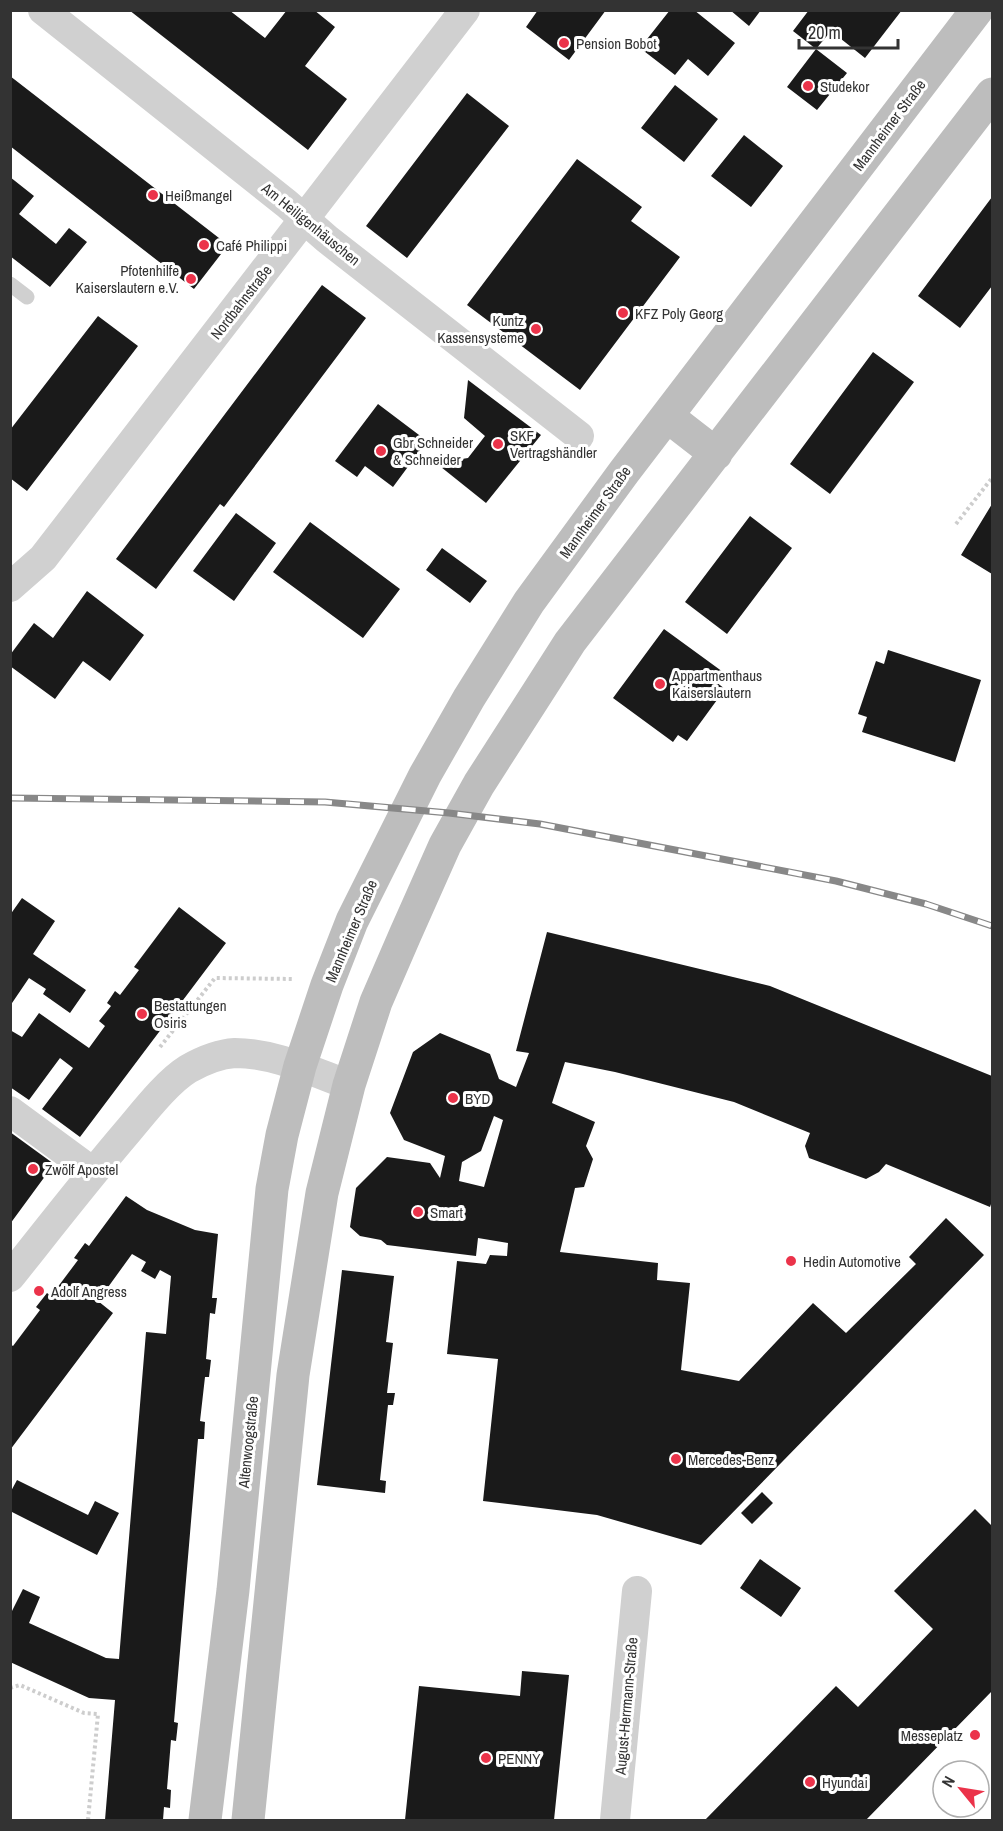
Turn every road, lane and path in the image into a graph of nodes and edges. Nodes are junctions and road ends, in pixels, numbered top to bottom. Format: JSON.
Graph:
{"nodes":[{"id":1,"x":43,"y":10,"type":"edge"},
{"id":2,"x":465,"y":10,"type":"edge"},
{"id":3,"x":977,"y":10,"type":"edge"},
{"id":4,"x":993,"y":94,"type":"edge"},
{"id":5,"x":305,"y":220,"type":"junction"},
{"id":6,"x":10,"y":284,"type":"edge"},
{"id":7,"x":27,"y":297,"type":"dead end"},
{"id":8,"x":667,"y":416,"type":"junction"},
{"id":9,"x":579,"y":436,"type":"dead end"},
{"id":10,"x":716,"y":454,"type":"junction"},
{"id":11,"x":993,"y":478,"type":"edge"},
{"id":12,"x":956,"y":524,"type":"dead end"},
{"id":13,"x":10,"y":586,"type":"edge"},
{"id":14,"x":303,"y":979,"type":"dead end"},
{"id":15,"x":160,"y":1047,"type":"dead end"},
{"id":16,"x":300,"y":1066,"type":"junction"},
{"id":17,"x":349,"y":1085,"type":"junction"},
{"id":18,"x":10,"y":1111,"type":"edge"},
{"id":19,"x":93,"y":1172,"type":"junction"},
{"id":20,"x":10,"y":1277,"type":"edge"},
{"id":21,"x":637,"y":1591,"type":"dead end"},
{"id":22,"x":10,"y":1688,"type":"edge"},
{"id":23,"x":88,"y":1821,"type":"edge"},
{"id":24,"x":205,"y":1821,"type":"edge"},
{"id":25,"x":248,"y":1821,"type":"edge"},
{"id":26,"x":615,"y":1821,"type":"edge"}],
"edges":[{"from":1,"to":5,"type":"street","name":"Am Heiligenhäuschen"},
{"from":2,"to":5,"type":"street","name":"Nordbahnstraße"},
{"from":3,"to":8,"type":"main road","name":"Mannheimer Straße"},
{"from":4,"to":10,"type":"main road"},
{"from":5,"to":9,"type":"street","name":"Am Heiligenhäuschen"},
{"from":5,"to":13,"type":"street","name":"Nordbahnstraße"},
{"from":6,"to":7,"type":"lane"},
{"from":8,"to":10,"type":"main road"},
{"from":8,"to":16,"type":"main road","name":"Mannheimer Straße"},
{"from":10,"to":17,"type":"main road"},
{"from":11,"to":12,"type":"path"},
{"from":14,"to":15,"type":"path"},
{"from":16,"to":17,"type":"street"},
{"from":16,"to":19,"type":"street"},
{"from":16,"to":24,"type":"main road","name":"Altenwoogstraße"},
{"from":17,"to":25,"type":"main road"},
{"from":18,"to":19,"type":"street"},
{"from":19,"to":20,"type":"street"},
{"from":21,"to":26,"type":"street","name":"August-Herrmann-Straße"},
{"from":22,"to":23,"type":"path"}]}
